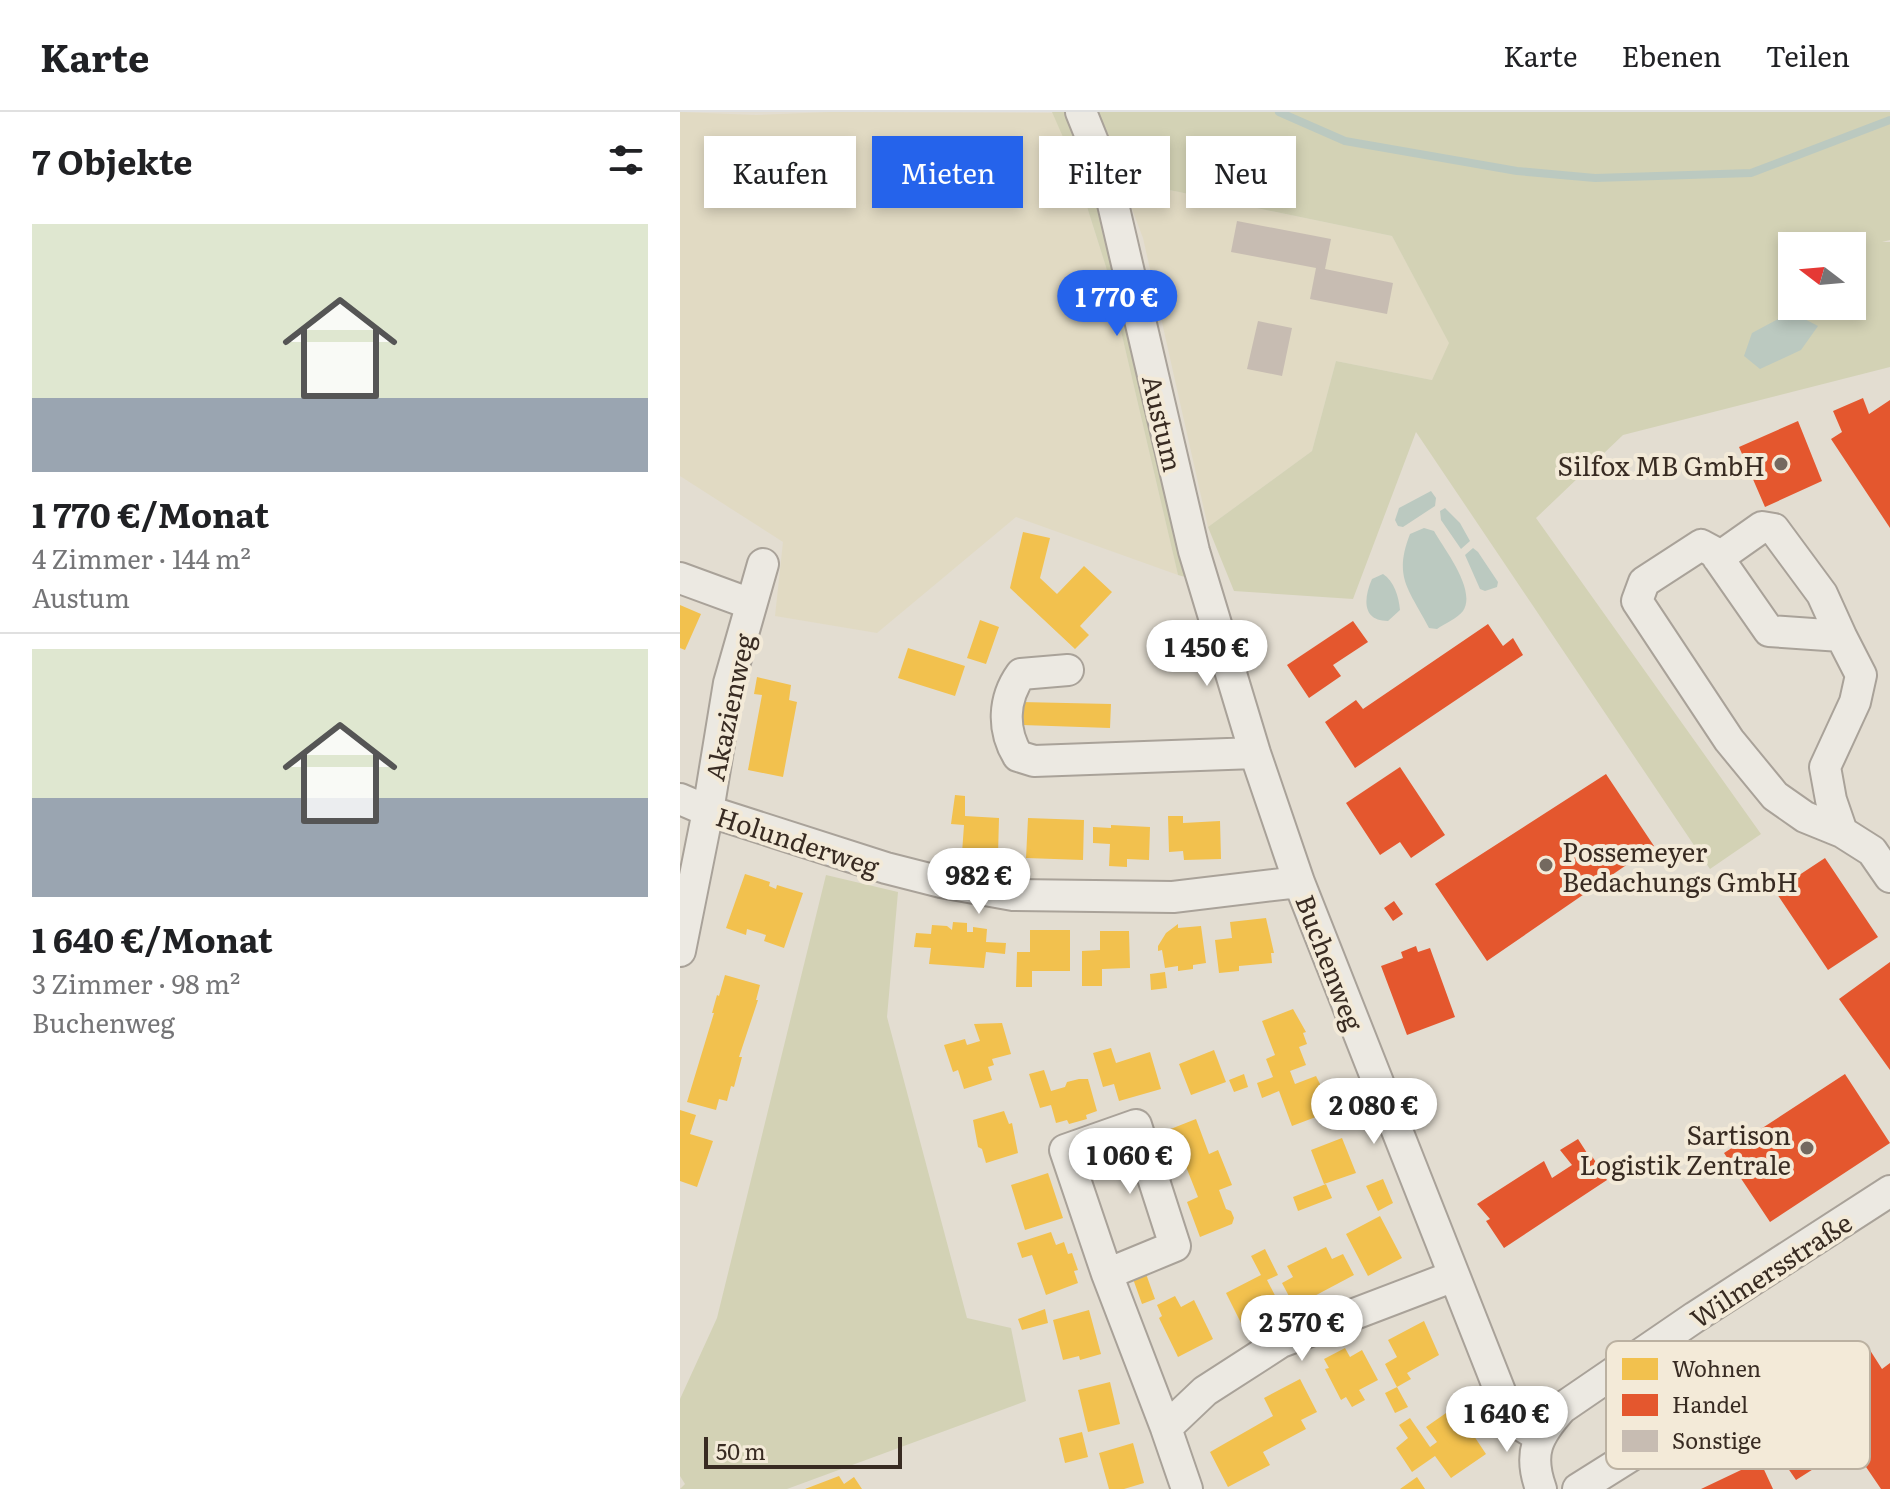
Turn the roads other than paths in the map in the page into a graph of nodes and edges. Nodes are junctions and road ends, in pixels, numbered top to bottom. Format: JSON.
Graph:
{"nodes":[{"id":1,"x":1081,"y":112,"type":"edge"},
{"id":2,"x":1194,"y":551,"type":"joint"},
{"id":3,"x":1718,"y":558,"type":"junction"},
{"id":4,"x":763,"y":564,"type":"dead end"},
{"id":5,"x":680,"y":578,"type":"edge"},
{"id":6,"x":751,"y":604,"type":"junction"},
{"id":7,"x":1841,"y":636,"type":"junction"},
{"id":8,"x":1068,"y":670,"type":"dead end"},
{"id":9,"x":1255,"y":753,"type":"junction"},
{"id":10,"x":680,"y":799,"type":"edge"},
{"id":11,"x":708,"y":811,"type":"junction"},
{"id":12,"x":1842,"y":832,"type":"junction"},
{"id":13,"x":1890,"y":877,"type":"edge"},
{"id":14,"x":1299,"y":882,"type":"junction"},
{"id":15,"x":680,"y":951,"type":"edge"},
{"id":16,"x":1890,"y":1191,"type":"edge"},
{"id":17,"x":1107,"y":1274,"type":"junction"},
{"id":18,"x":1454,"y":1276,"type":"junction"},
{"id":19,"x":1660,"y":1341,"type":"edge"},
{"id":20,"x":1606,"y":1376,"type":"edge"},
{"id":21,"x":1166,"y":1428,"type":"junction"},
{"id":22,"x":1540,"y":1437,"type":"junction"},
{"id":23,"x":1610,"y":1469,"type":"edge"},
{"id":24,"x":1187,"y":1489,"type":"edge"},
{"id":25,"x":1541,"y":1489,"type":"edge"},
{"id":26,"x":1578,"y":1489,"type":"edge"}],
"edges":[{"from":1,"to":2,"type":"street","name":"Austum"},
{"from":2,"to":9,"type":"street","name":"Buchenweg"},
{"from":3,"to":7,"type":"street"},
{"from":3,"to":7,"type":"street"},
{"from":3,"to":12,"type":"street"},
{"from":4,"to":6,"type":"street","name":"Akazienweg"},
{"from":5,"to":6,"type":"street","name":"Akazienweg"},
{"from":6,"to":11,"type":"street","name":"Akazienweg"},
{"from":7,"to":12,"type":"street"},
{"from":8,"to":9,"type":"street"},
{"from":9,"to":14,"type":"street","name":"Buchenweg"},
{"from":10,"to":11,"type":"street","name":"Holunderweg"},
{"from":11,"to":14,"type":"street","name":"Holunderweg"},
{"from":11,"to":15,"type":"street","name":"Akazienweg"},
{"from":12,"to":13,"type":"street"},
{"from":14,"to":18,"type":"street","name":"Buchenweg"},
{"from":16,"to":19,"type":"street","name":"Wilmersstraße"},
{"from":17,"to":17,"type":"street"},
{"from":17,"to":21,"type":"street"},
{"from":18,"to":21,"type":"street"},
{"from":18,"to":22,"type":"street","name":"Buchenweg"},
{"from":20,"to":22,"type":"street","name":"Wilmersstraße"},
{"from":21,"to":24,"type":"street"},
{"from":22,"to":25,"type":"street"},
{"from":23,"to":26,"type":"street"}]}
